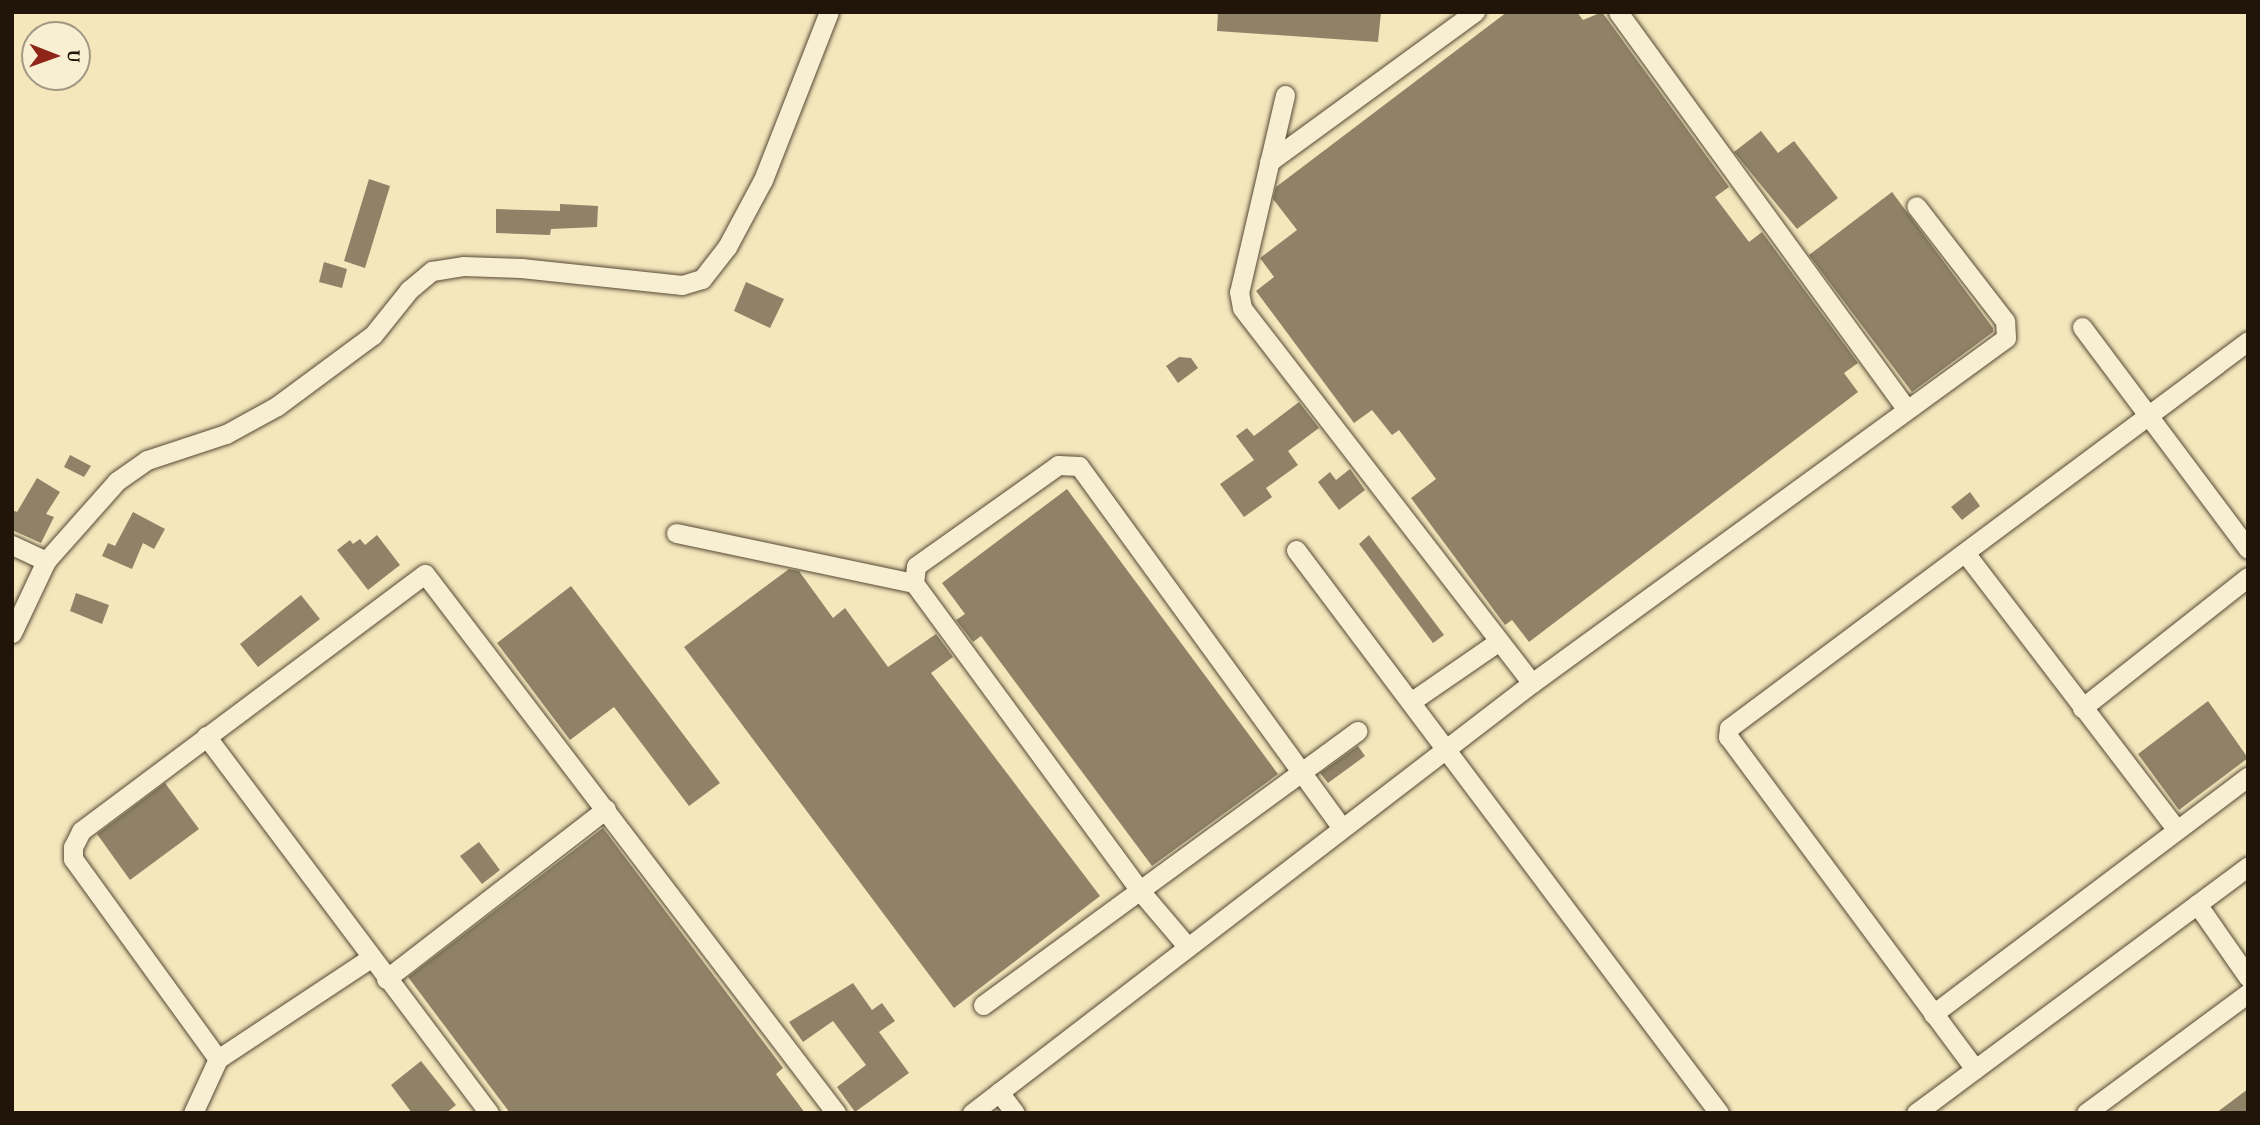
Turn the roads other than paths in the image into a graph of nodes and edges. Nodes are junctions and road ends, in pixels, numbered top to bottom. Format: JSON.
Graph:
{"nodes":[{"id":1,"x":829,"y":12,"type":"edge"},
{"id":2,"x":1475,"y":12,"type":"edge"},
{"id":3,"x":1618,"y":12,"type":"edge"},
{"id":4,"x":1285,"y":95,"type":"dead end"},
{"id":5,"x":1269,"y":162,"type":"junction"},
{"id":6,"x":1916,"y":206,"type":"dead end"},
{"id":7,"x":2082,"y":327,"type":"dead end"},
{"id":8,"x":2248,"y":341,"type":"edge"},
{"id":9,"x":1906,"y":409,"type":"junction"},
{"id":10,"x":2148,"y":417,"type":"junction"},
{"id":11,"x":676,"y":533,"type":"dead end"},
{"id":12,"x":12,"y":545,"type":"edge"},
{"id":13,"x":2248,"y":549,"type":"edge"},
{"id":14,"x":1296,"y":550,"type":"dead end"},
{"id":15,"x":1966,"y":554,"type":"junction"},
{"id":16,"x":46,"y":561,"type":"junction"},
{"id":17,"x":2248,"y":577,"type":"edge"},
{"id":18,"x":914,"y":583,"type":"junction"},
{"id":19,"x":12,"y":633,"type":"edge"},
{"id":20,"x":1499,"y":641,"type":"junction"},
{"id":21,"x":1532,"y":683,"type":"junction"},
{"id":22,"x":1412,"y":701,"type":"junction"},
{"id":23,"x":2082,"y":708,"type":"junction"},
{"id":24,"x":1357,"y":731,"type":"dead end"},
{"id":25,"x":206,"y":736,"type":"junction"},
{"id":26,"x":1448,"y":749,"type":"junction"},
{"id":27,"x":1298,"y":772,"type":"junction"},
{"id":28,"x":2248,"y":777,"type":"edge"},
{"id":29,"x":606,"y":810,"type":"junction"},
{"id":30,"x":1341,"y":827,"type":"junction"},
{"id":31,"x":2176,"y":829,"type":"junction"},
{"id":32,"x":2248,"y":866,"type":"edge"},
{"id":33,"x":1141,"y":892,"type":"junction"},
{"id":34,"x":2197,"y":904,"type":"junction"},
{"id":35,"x":1187,"y":946,"type":"junction"},
{"id":36,"x":369,"y":959,"type":"junction"},
{"id":37,"x":2248,"y":977,"type":"edge"},
{"id":38,"x":386,"y":979,"type":"junction"},
{"id":39,"x":2248,"y":993,"type":"edge"},
{"id":40,"x":983,"y":1005,"type":"dead end"},
{"id":41,"x":1933,"y":1014,"type":"junction"},
{"id":42,"x":218,"y":1059,"type":"junction"},
{"id":43,"x":1975,"y":1069,"type":"junction"},
{"id":44,"x":999,"y":1092,"type":"junction"},
{"id":45,"x":193,"y":1113,"type":"edge"},
{"id":46,"x":489,"y":1113,"type":"edge"},
{"id":47,"x":836,"y":1113,"type":"edge"},
{"id":48,"x":972,"y":1113,"type":"edge"},
{"id":49,"x":1015,"y":1113,"type":"edge"},
{"id":50,"x":1719,"y":1113,"type":"edge"},
{"id":51,"x":1916,"y":1113,"type":"edge"},
{"id":52,"x":2086,"y":1113,"type":"edge"}],
"edges":[{"from":1,"to":16,"type":"street"},
{"from":2,"to":5,"type":"street"},
{"from":3,"to":9,"type":"street"},
{"from":4,"to":5,"type":"street"},
{"from":5,"to":20,"type":"street"},
{"from":6,"to":9,"type":"street"},
{"from":7,"to":10,"type":"street"},
{"from":8,"to":10,"type":"street"},
{"from":9,"to":21,"type":"street"},
{"from":10,"to":13,"type":"street"},
{"from":10,"to":15,"type":"street"},
{"from":11,"to":18,"type":"street"},
{"from":12,"to":16,"type":"street"},
{"from":14,"to":22,"type":"street"},
{"from":15,"to":23,"type":"street"},
{"from":15,"to":41,"type":"street"},
{"from":16,"to":19,"type":"street"},
{"from":17,"to":23,"type":"street"},
{"from":18,"to":27,"type":"street"},
{"from":18,"to":33,"type":"street"},
{"from":20,"to":21,"type":"street"},
{"from":20,"to":22,"type":"street"},
{"from":21,"to":26,"type":"street"},
{"from":22,"to":26,"type":"street"},
{"from":23,"to":31,"type":"street"},
{"from":24,"to":27,"type":"street"},
{"from":25,"to":29,"type":"street"},
{"from":25,"to":36,"type":"street"},
{"from":25,"to":42,"type":"street"},
{"from":26,"to":30,"type":"street"},
{"from":26,"to":50,"type":"street"},
{"from":27,"to":30,"type":"street"},
{"from":27,"to":33,"type":"street"},
{"from":28,"to":31,"type":"street"},
{"from":29,"to":38,"type":"street"},
{"from":29,"to":47,"type":"street"},
{"from":30,"to":35,"type":"street"},
{"from":31,"to":41,"type":"street"},
{"from":32,"to":34,"type":"street"},
{"from":33,"to":35,"type":"street"},
{"from":33,"to":40,"type":"street"},
{"from":34,"to":37,"type":"street"},
{"from":34,"to":43,"type":"street"},
{"from":35,"to":44,"type":"street"},
{"from":36,"to":38,"type":"street"},
{"from":36,"to":42,"type":"street"},
{"from":38,"to":46,"type":"street"},
{"from":39,"to":52,"type":"street"},
{"from":41,"to":43,"type":"street"},
{"from":42,"to":45,"type":"street"},
{"from":43,"to":51,"type":"street"},
{"from":44,"to":48,"type":"street"},
{"from":44,"to":49,"type":"street"}]}
